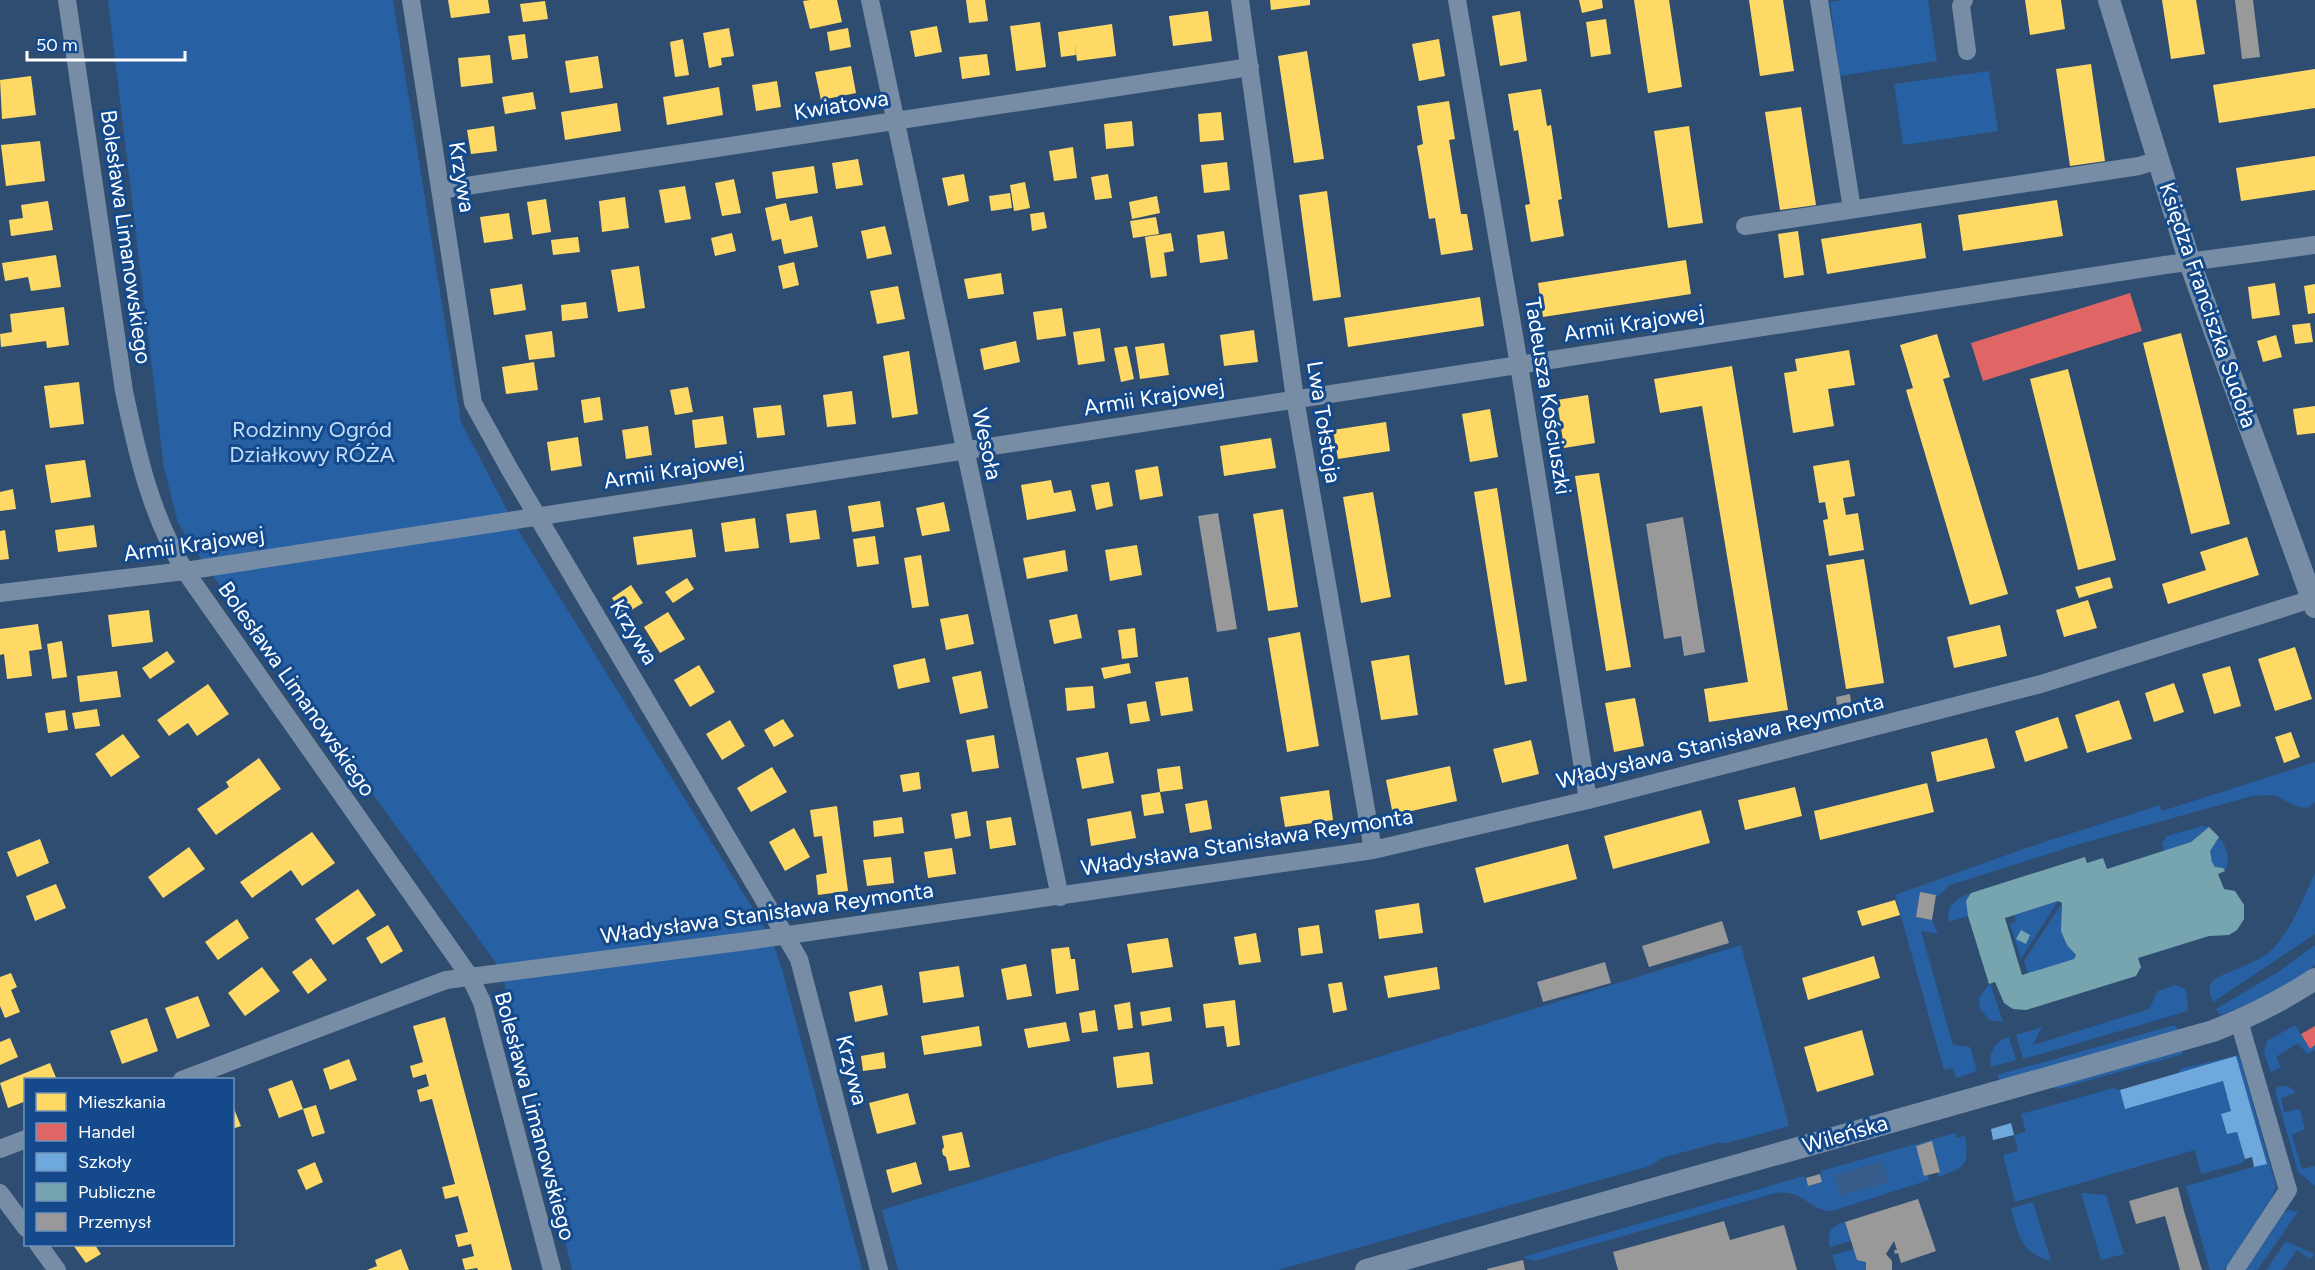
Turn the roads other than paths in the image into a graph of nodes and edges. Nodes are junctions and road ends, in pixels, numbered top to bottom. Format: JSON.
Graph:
{"nodes":[{"id":1,"x":67,"y":0,"type":"edge"},
{"id":2,"x":411,"y":0,"type":"edge"},
{"id":3,"x":870,"y":0,"type":"edge"},
{"id":4,"x":1240,"y":0,"type":"edge"},
{"id":5,"x":1457,"y":0,"type":"edge"},
{"id":6,"x":1819,"y":0,"type":"edge"},
{"id":7,"x":1964,"y":0,"type":"edge"},
{"id":8,"x":2109,"y":0,"type":"edge"},
{"id":9,"x":1967,"y":51,"type":"dead end"},
{"id":10,"x":1250,"y":67,"type":"junction"},
{"id":11,"x":896,"y":121,"type":"junction"},
{"id":12,"x":2158,"y":160,"type":"junction"},
{"id":13,"x":440,"y":190,"type":"junction"},
{"id":14,"x":1852,"y":209,"type":"junction"},
{"id":15,"x":1745,"y":226,"type":"dead end"},
{"id":16,"x":2315,"y":245,"type":"edge"},
{"id":17,"x":2190,"y":263,"type":"junction"},
{"id":18,"x":1519,"y":365,"type":"junction"},
{"id":19,"x":1295,"y":399,"type":"junction"},
{"id":20,"x":964,"y":451,"type":"junction"},
{"id":21,"x":538,"y":515,"type":"junction"},
{"id":22,"x":185,"y":571,"type":"junction"},
{"id":23,"x":0,"y":593,"type":"edge"},
{"id":24,"x":2313,"y":603,"type":"edge"},
{"id":25,"x":1588,"y":800,"type":"junction"},
{"id":26,"x":1372,"y":850,"type":"junction"},
{"id":27,"x":1060,"y":897,"type":"junction"},
{"id":28,"x":785,"y":935,"type":"junction"},
{"id":29,"x":470,"y":977,"type":"junction"},
{"id":30,"x":2315,"y":979,"type":"edge"},
{"id":31,"x":2239,"y":1021,"type":"junction"},
{"id":32,"x":187,"y":1078,"type":"edge"},
{"id":33,"x":24,"y":1140,"type":"edge"},
{"id":34,"x":0,"y":1149,"type":"edge"},
{"id":35,"x":0,"y":1193,"type":"edge"},
{"id":36,"x":24,"y":1225,"type":"edge"},
{"id":37,"x":39,"y":1246,"type":"edge"},
{"id":38,"x":57,"y":1270,"type":"edge"},
{"id":39,"x":552,"y":1270,"type":"edge"},
{"id":40,"x":879,"y":1270,"type":"edge"},
{"id":41,"x":1366,"y":1270,"type":"edge"},
{"id":42,"x":2235,"y":1270,"type":"edge"}],
"edges":[{"from":1,"to":22,"type":"street","name":"Bolesława Limanowskiego"},
{"from":2,"to":13,"type":"street","name":"Krzywa"},
{"from":3,"to":11,"type":"street","name":"Wesoła"},
{"from":4,"to":10,"type":"street","name":"Lwa Tołstoja"},
{"from":5,"to":18,"type":"street","name":"Tadeusza Kościuszki"},
{"from":6,"to":14,"type":"street"},
{"from":7,"to":9,"type":"street"},
{"from":8,"to":12,"type":"street","name":"Księdza Franciszka Sudoła"},
{"from":10,"to":11,"type":"street","name":"Kwiatowa"},
{"from":10,"to":19,"type":"street","name":"Lwa Tołstoja"},
{"from":11,"to":13,"type":"street","name":"Kwiatowa"},
{"from":11,"to":20,"type":"street","name":"Wesoła"},
{"from":12,"to":14,"type":"street"},
{"from":12,"to":17,"type":"street","name":"Księdza Franciszka Sudoła"},
{"from":13,"to":21,"type":"street","name":"Krzywa"},
{"from":14,"to":15,"type":"street"},
{"from":16,"to":17,"type":"street","name":"Armii Krajowej"},
{"from":17,"to":18,"type":"street","name":"Armii Krajowej"},
{"from":17,"to":24,"type":"street","name":"Księdza Franciszka Sudoła"},
{"from":18,"to":19,"type":"street","name":"Armii Krajowej"},
{"from":18,"to":25,"type":"street","name":"Tadeusza Kościuszki"},
{"from":19,"to":20,"type":"street","name":"Armii Krajowej"},
{"from":19,"to":26,"type":"street","name":"Lwa Tołstoja"},
{"from":20,"to":21,"type":"street","name":"Armii Krajowej"},
{"from":20,"to":27,"type":"street","name":"Wesoła"},
{"from":21,"to":22,"type":"street","name":"Armii Krajowej"},
{"from":21,"to":28,"type":"street","name":"Krzywa"},
{"from":22,"to":23,"type":"street","name":"Armii Krajowej"},
{"from":22,"to":29,"type":"street","name":"Bolesława Limanowskiego"},
{"from":24,"to":25,"type":"street","name":"Władysława Stanisława Reymonta"},
{"from":25,"to":26,"type":"street","name":"Władysława Stanisława Reymonta"},
{"from":26,"to":27,"type":"street","name":"Władysława Stanisława Reymonta"},
{"from":27,"to":28,"type":"street","name":"Władysława Stanisława Reymonta"},
{"from":28,"to":29,"type":"street","name":"Władysława Stanisława Reymonta"},
{"from":28,"to":40,"type":"street","name":"Krzywa"},
{"from":29,"to":32,"type":"street","name":"Władysława Stanisława Reymonta"},
{"from":29,"to":39,"type":"street","name":"Bolesława Limanowskiego"},
{"from":30,"to":31,"type":"street","name":"Wileńska"},
{"from":31,"to":41,"type":"street","name":"Wileńska"},
{"from":31,"to":42,"type":"street"},
{"from":33,"to":34,"type":"street"},
{"from":35,"to":36,"type":"street"},
{"from":37,"to":38,"type":"street"}]}
